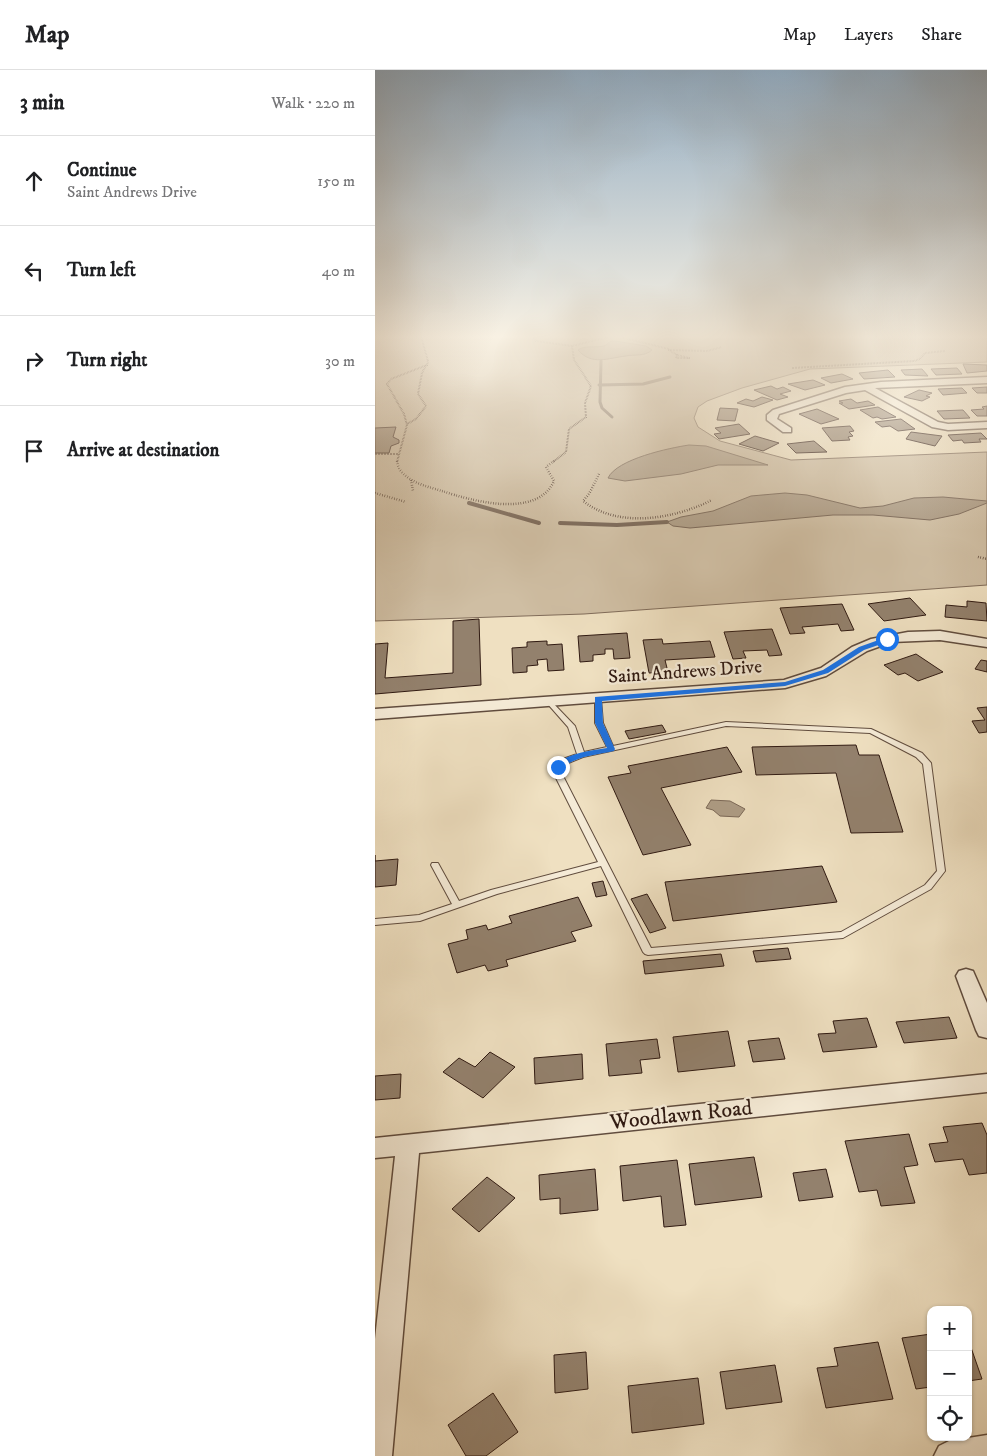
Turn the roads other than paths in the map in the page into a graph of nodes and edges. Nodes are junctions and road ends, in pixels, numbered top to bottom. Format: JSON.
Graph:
{"nodes":[{"id":1,"x":812,"y":401,"type":"edge"},
{"id":2,"x":889,"y":401,"type":"edge"},
{"id":3,"x":987,"y":425,"type":"edge"},
{"id":4,"x":787,"y":430,"type":"dead end"},
{"id":5,"x":987,"y":643,"type":"edge"},
{"id":6,"x":598,"y":699,"type":"junction"},
{"id":7,"x":549,"y":702,"type":"junction"},
{"id":8,"x":375,"y":714,"type":"edge"},
{"id":9,"x":611,"y":749,"type":"junction"},
{"id":10,"x":581,"y":755,"type":"junction"},
{"id":11,"x":603,"y":863,"type":"junction"},
{"id":12,"x":435,"y":865,"type":"dead end"},
{"id":13,"x":457,"y":905,"type":"junction"},
{"id":14,"x":375,"y":922,"type":"edge"},
{"id":15,"x":966,"y":976,"type":"dead end"},
{"id":16,"x":987,"y":1030,"type":"edge"},
{"id":17,"x":987,"y":1083,"type":"edge"},
{"id":18,"x":408,"y":1144,"type":"junction"},
{"id":19,"x":375,"y":1148,"type":"edge"},
{"id":20,"x":987,"y":1450,"type":"edge"},
{"id":21,"x":377,"y":1456,"type":"edge"},
{"id":22,"x":949,"y":1456,"type":"edge"}],
"edges":[{"from":1,"to":4,"type":"street"},
{"from":2,"to":3,"type":"street"},
{"from":5,"to":6,"type":"street","name":"Saint Andrews Drive"},
{"from":6,"to":7,"type":"street","name":"Saint Andrews Drive"},
{"from":6,"to":9,"type":"lane"},
{"from":7,"to":8,"type":"street","name":"Saint Andrews Drive"},
{"from":7,"to":10,"type":"lane"},
{"from":9,"to":10,"type":"lane"},
{"from":9,"to":11,"type":"lane"},
{"from":10,"to":11,"type":"lane"},
{"from":11,"to":13,"type":"lane"},
{"from":12,"to":13,"type":"lane"},
{"from":13,"to":14,"type":"lane"},
{"from":15,"to":16,"type":"street"},
{"from":17,"to":18,"type":"street","name":"Woodlawn Road"},
{"from":18,"to":19,"type":"street","name":"Woodlawn Road"},
{"from":18,"to":21,"type":"street"},
{"from":20,"to":22,"type":"street"}]}
